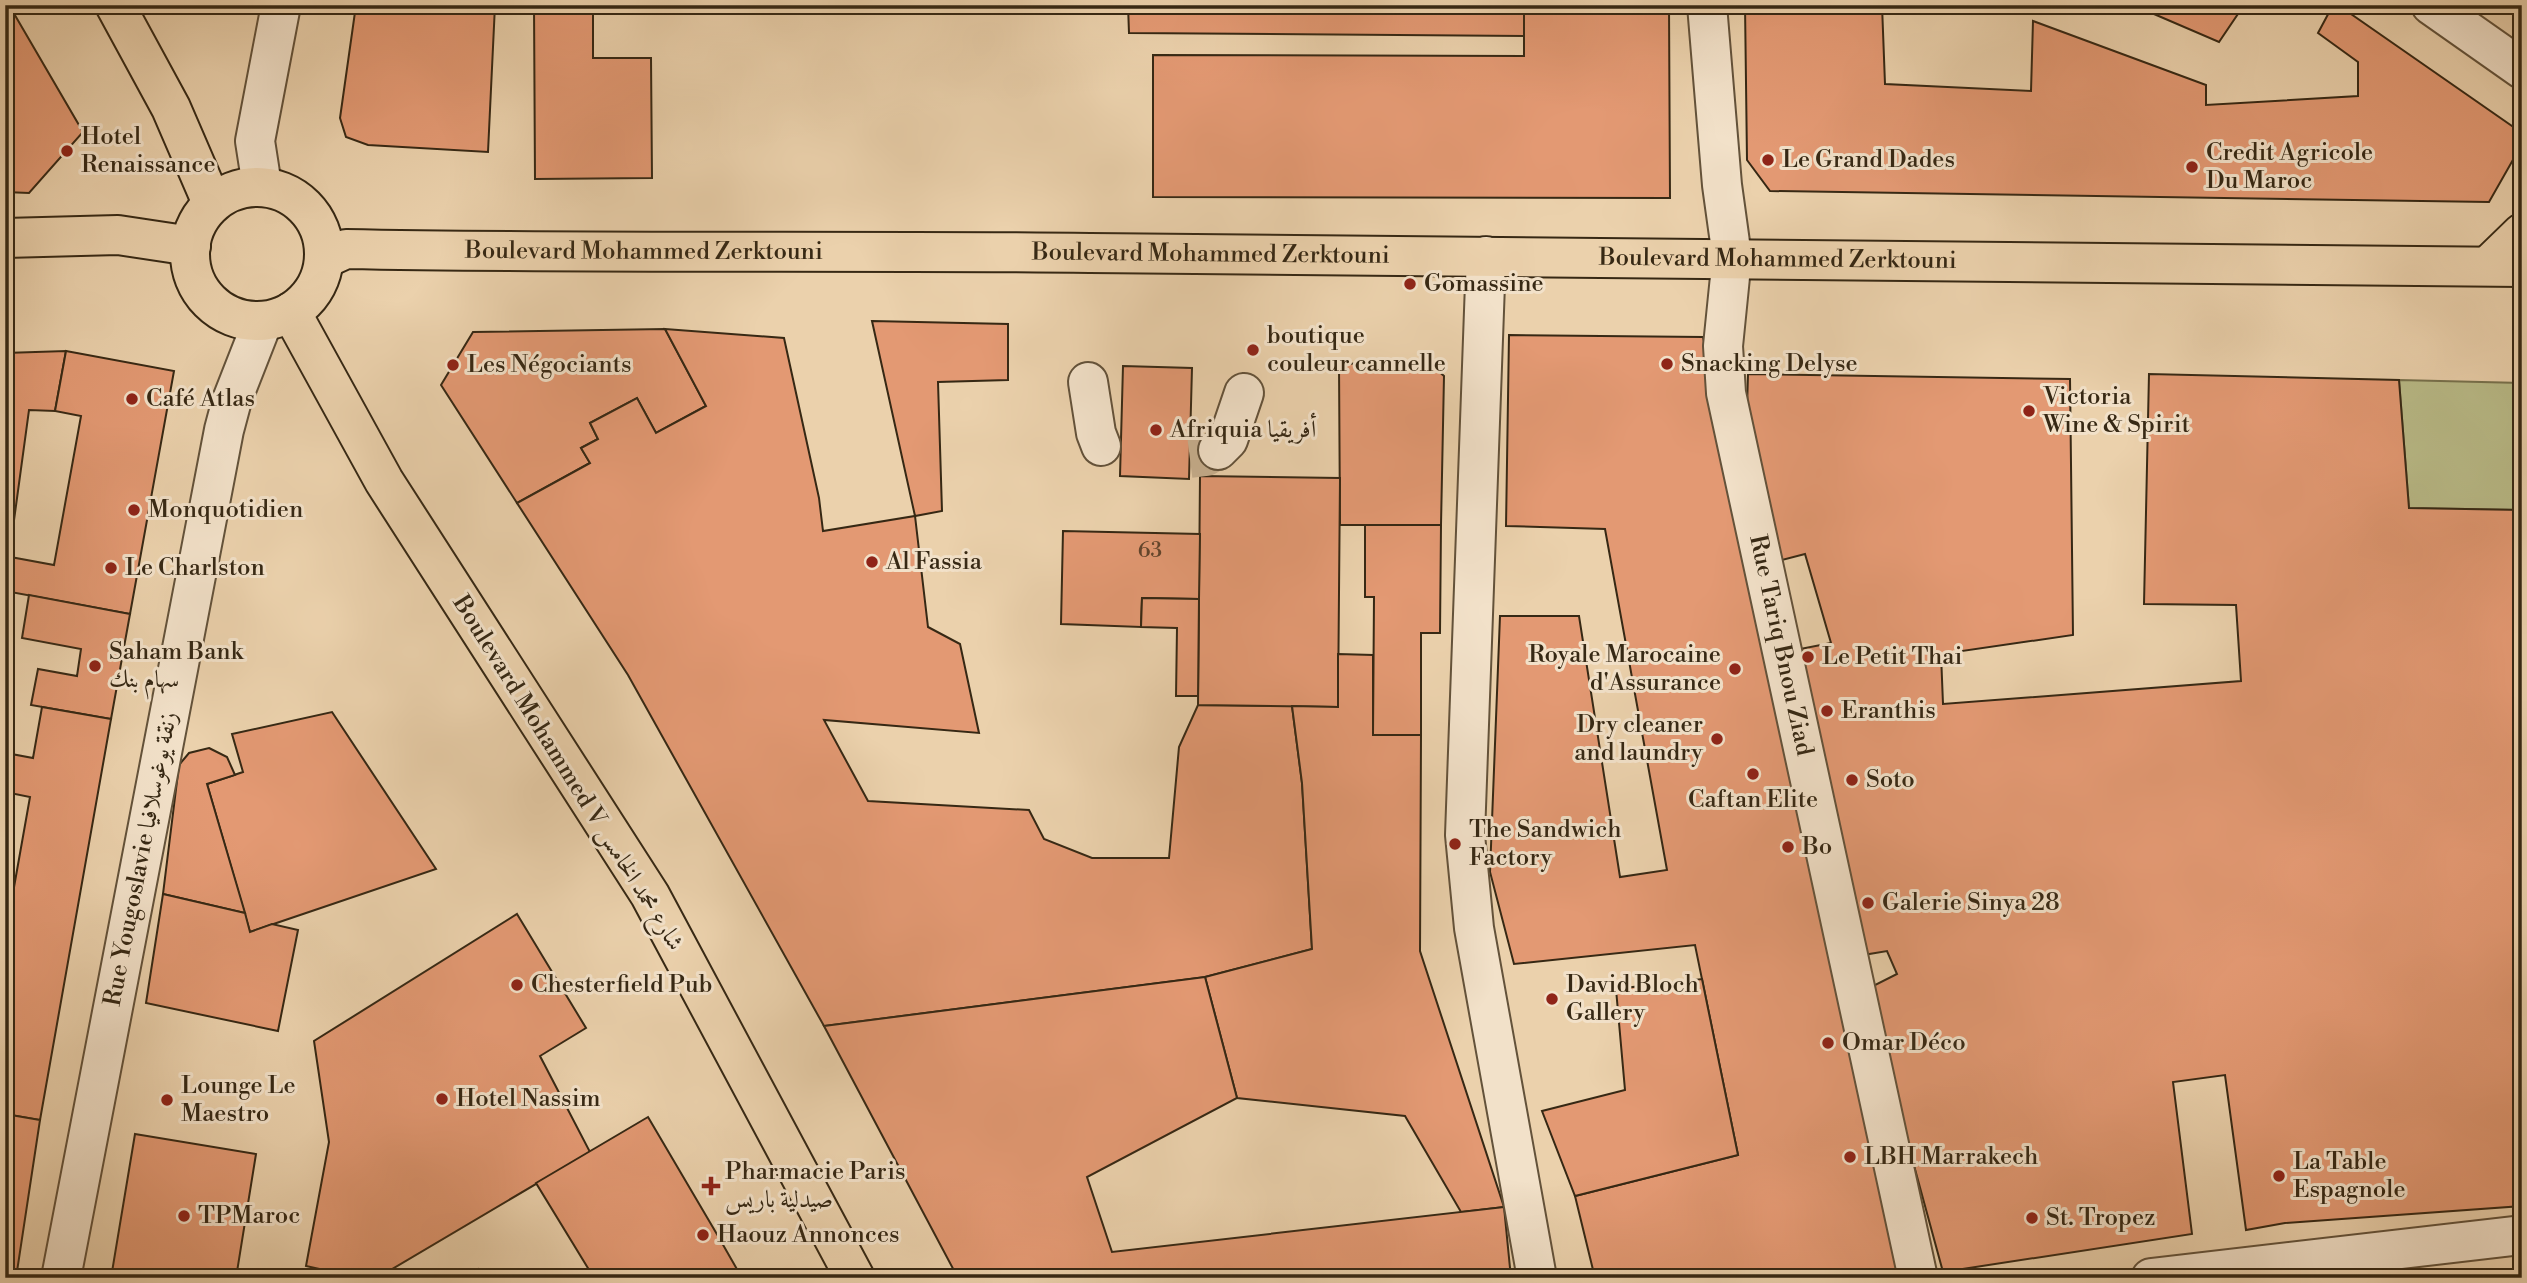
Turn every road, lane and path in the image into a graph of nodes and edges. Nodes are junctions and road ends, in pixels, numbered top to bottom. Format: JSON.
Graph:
{"nodes":[{"id":1,"x":115,"y":5,"type":"edge"},
{"id":2,"x":281,"y":5,"type":"edge"},
{"id":3,"x":1707,"y":5,"type":"edge"},
{"id":4,"x":2431,"y":5,"type":"edge"},
{"id":5,"x":2522,"y":69,"type":"edge"},
{"id":6,"x":262,"y":186,"type":"junction"},
{"id":7,"x":212,"y":203,"type":"junction"},
{"id":8,"x":2522,"y":233,"type":"edge"},
{"id":9,"x":5,"y":238,"type":"edge"},
{"id":10,"x":191,"y":246,"type":"junction"},
{"id":11,"x":1486,"y":256,"type":"junction"},
{"id":12,"x":1732,"y":257,"type":"junction"},
{"id":13,"x":324,"y":259,"type":"junction"},
{"id":14,"x":2505,"y":267,"type":"edge"},
{"id":15,"x":277,"y":316,"type":"junction"},
{"id":16,"x":1088,"y":382,"type":"dead end"},
{"id":17,"x":1244,"y":394,"type":"dead end"},
{"id":18,"x":1101,"y":446,"type":"dead end"},
{"id":19,"x":1218,"y":450,"type":"tunnel mouth"},
{"id":20,"x":2522,"y":1235,"type":"edge"},
{"id":21,"x":61,"y":1278,"type":"edge"},
{"id":22,"x":855,"y":1278,"type":"edge"},
{"id":23,"x":1537,"y":1278,"type":"edge"},
{"id":24,"x":1918,"y":1278,"type":"edge"},
{"id":25,"x":2151,"y":1278,"type":"edge"}],
"edges":[{"from":1,"to":7,"type":"main road"},
{"from":2,"to":6,"type":"street"},
{"from":3,"to":12,"type":"street","name":"Rue Tariq Bnou Ziad"},
{"from":4,"to":5,"type":"street"},
{"from":6,"to":7,"type":"main road"},
{"from":6,"to":13,"type":"main road"},
{"from":7,"to":10,"type":"main road"},
{"from":8,"to":14,"type":"main road"},
{"from":9,"to":10,"type":"main road"},
{"from":10,"to":15,"type":"main road"},
{"from":11,"to":12,"type":"main road","name":"Boulevard Mohammed Zerktouni"},
{"from":11,"to":13,"type":"main road","name":"Boulevard Mohammed Zerktouni"},
{"from":11,"to":23,"type":"street"},
{"from":12,"to":14,"type":"main road","name":"Boulevard Mohammed Zerktouni"},
{"from":12,"to":24,"type":"street","name":"Rue Tariq Bnou Ziad"},
{"from":13,"to":15,"type":"main road"},
{"from":15,"to":21,"type":"street","name":"Rue Yougoslavie زنقة يوغوسلافيا"},
{"from":15,"to":22,"type":"main road","name":"Boulevard Mohammed V شارع محمد الخامس"},
{"from":16,"to":18,"type":"street"},
{"from":17,"to":19,"type":"street"},
{"from":20,"to":25,"type":"street"}]}
